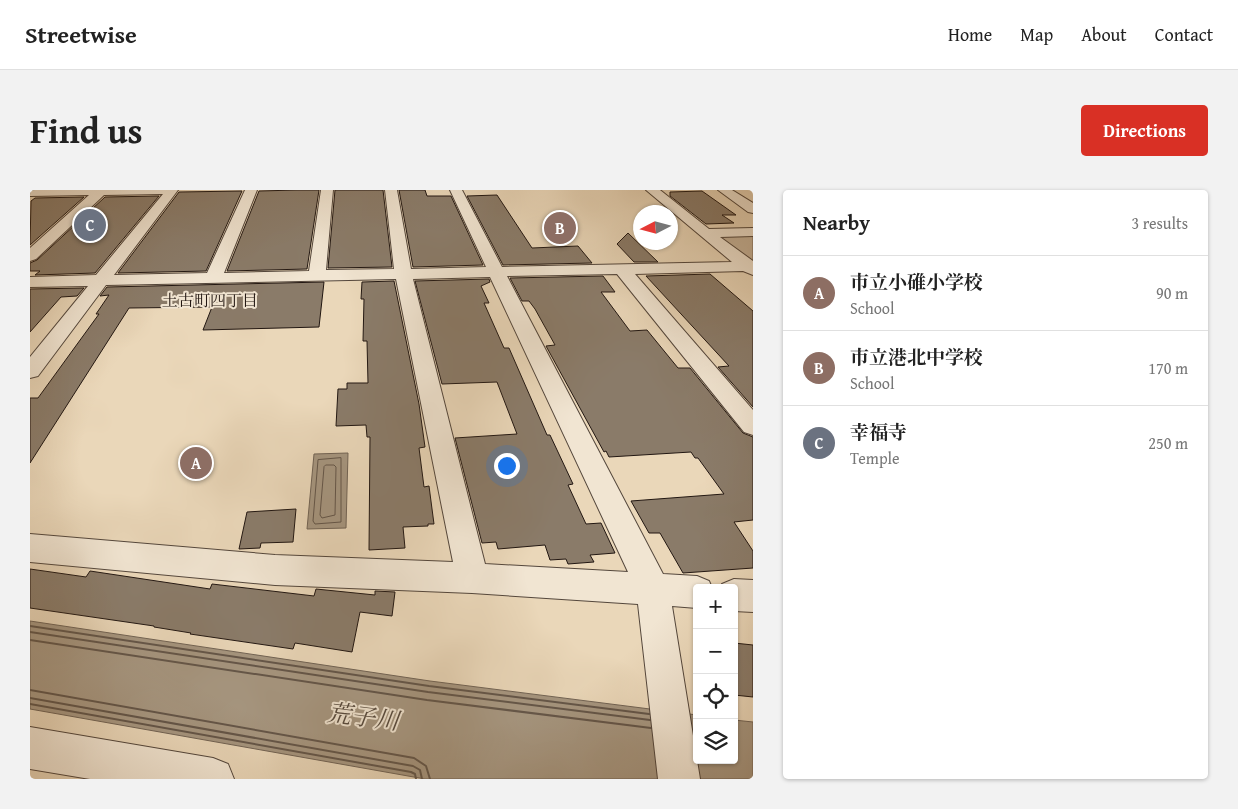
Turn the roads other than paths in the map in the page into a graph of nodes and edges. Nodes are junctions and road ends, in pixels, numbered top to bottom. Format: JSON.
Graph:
{"nodes":[{"id":1,"x":167,"y":190,"type":"edge"},
{"id":2,"x":172,"y":190,"type":"edge"},
{"id":3,"x":250,"y":190,"type":"edge"},
{"id":4,"x":327,"y":190,"type":"edge"},
{"id":5,"x":391,"y":190,"type":"edge"},
{"id":6,"x":456,"y":190,"type":"edge"},
{"id":7,"x":652,"y":190,"type":"edge"},
{"id":8,"x":724,"y":190,"type":"edge"},
{"id":9,"x":101,"y":191,"type":"edge"},
{"id":10,"x":32,"y":192,"type":"edge"},
{"id":11,"x":753,"y":209,"type":"edge"},
{"id":12,"x":753,"y":232,"type":"edge"},
{"id":13,"x":705,"y":233,"type":"junction"},
{"id":14,"x":30,"y":256,"type":"edge"},
{"id":15,"x":621,"y":268,"type":"junction"},
{"id":16,"x":751,"y":268,"type":"edge"},
{"id":17,"x":496,"y":271,"type":"junction"},
{"id":18,"x":403,"y":273,"type":"junction"},
{"id":19,"x":317,"y":275,"type":"junction"},
{"id":20,"x":214,"y":277,"type":"junction"},
{"id":21,"x":101,"y":280,"type":"junction"},
{"id":22,"x":30,"y":282,"type":"edge"},
{"id":23,"x":30,"y":371,"type":"edge"},
{"id":24,"x":753,"y":426,"type":"edge"},
{"id":25,"x":30,"y":548,"type":"edge"},
{"id":26,"x":472,"y":578,"type":"junction"},
{"id":27,"x":653,"y":589,"type":"junction"},
{"id":28,"x":693,"y":592,"type":"edge"},
{"id":29,"x":738,"y":595,"type":"edge"},
{"id":30,"x":753,"y":596,"type":"edge"},
{"id":31,"x":30,"y":748,"type":"edge"},
{"id":32,"x":213,"y":779,"type":"edge"},
{"id":33,"x":679,"y":779,"type":"edge"}],
"edges":[{"from":1,"to":9,"type":"street"},
{"from":2,"to":21,"type":"street"},
{"from":3,"to":20,"type":"street"},
{"from":4,"to":19,"type":"street"},
{"from":5,"to":18,"type":"street"},
{"from":6,"to":17,"type":"street"},
{"from":7,"to":13,"type":"street"},
{"from":8,"to":11,"type":"street"},
{"from":9,"to":10,"type":"street"},
{"from":9,"to":14,"type":"street"},
{"from":12,"to":13,"type":"street"},
{"from":13,"to":16,"type":"street"},
{"from":15,"to":16,"type":"street"},
{"from":15,"to":17,"type":"street"},
{"from":15,"to":24,"type":"street"},
{"from":17,"to":18,"type":"street"},
{"from":17,"to":27,"type":"street"},
{"from":18,"to":19,"type":"street"},
{"from":18,"to":26,"type":"street"},
{"from":19,"to":20,"type":"street"},
{"from":20,"to":21,"type":"street"},
{"from":21,"to":22,"type":"street"},
{"from":21,"to":23,"type":"street"},
{"from":25,"to":26,"type":"street"},
{"from":26,"to":27,"type":"street"},
{"from":27,"to":28,"type":"street"},
{"from":27,"to":33,"type":"street"},
{"from":29,"to":30,"type":"street"},
{"from":31,"to":32,"type":"street"}]}
